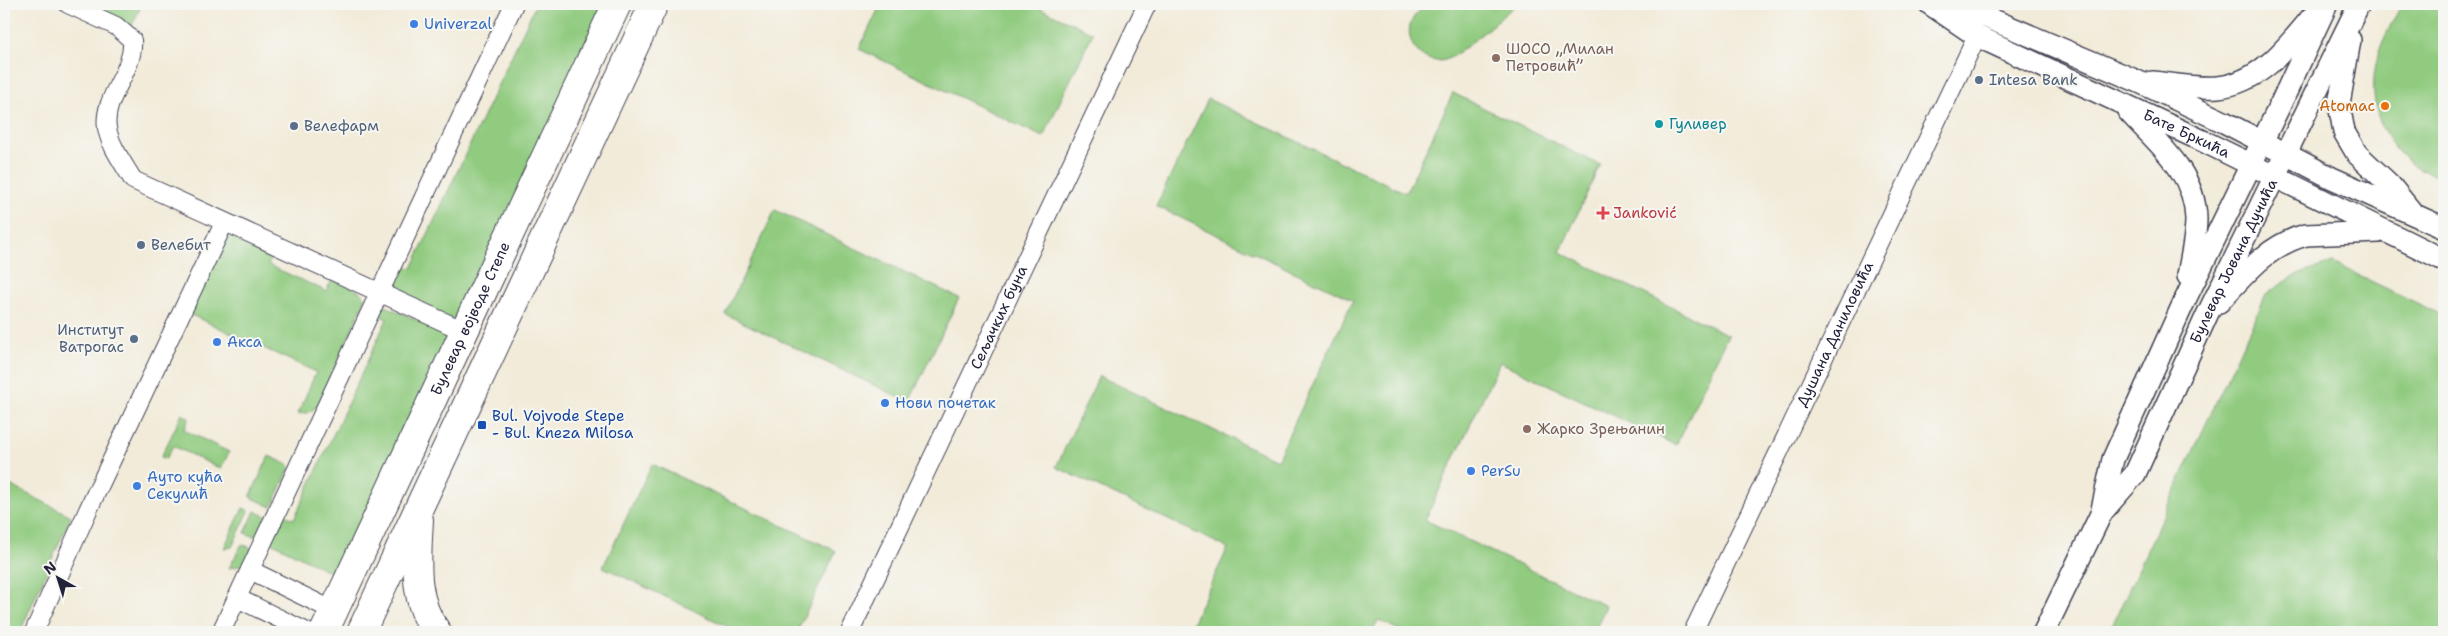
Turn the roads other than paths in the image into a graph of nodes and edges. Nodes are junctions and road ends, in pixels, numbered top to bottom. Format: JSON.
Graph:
{"nodes":[{"id":1,"x":68,"y":4,"type":"edge"},
{"id":2,"x":514,"y":4,"type":"edge"},
{"id":3,"x":618,"y":4,"type":"edge"},
{"id":4,"x":654,"y":4,"type":"edge"},
{"id":5,"x":1147,"y":4,"type":"edge"},
{"id":6,"x":1930,"y":4,"type":"edge"},
{"id":7,"x":2325,"y":4,"type":"edge"},
{"id":8,"x":2357,"y":7,"type":"edge"},
{"id":9,"x":1977,"y":36,"type":"junction"},
{"id":10,"x":2137,"y":81,"type":"junction"},
{"id":11,"x":2121,"y":103,"type":"junction"},
{"id":12,"x":2262,"y":142,"type":"junction"},
{"id":13,"x":2286,"y":154,"type":"junction"},
{"id":14,"x":2251,"y":165,"type":"junction"},
{"id":15,"x":2274,"y":177,"type":"junction"},
{"id":16,"x":2414,"y":215,"type":"junction"},
{"id":17,"x":224,"y":222,"type":"junction"},
{"id":18,"x":2444,"y":228,"type":"edge"},
{"id":19,"x":2383,"y":231,"type":"junction"},
{"id":20,"x":2444,"y":260,"type":"edge"},
{"id":21,"x":379,"y":294,"type":"junction"},
{"id":22,"x":2184,"y":302,"type":"junction"},
{"id":23,"x":2207,"y":314,"type":"junction"},
{"id":24,"x":464,"y":331,"type":"junction"},
{"id":25,"x":419,"y":509,"type":"junction"},
{"id":26,"x":2101,"y":514,"type":"junction"},
{"id":27,"x":250,"y":570,"type":"junction"},
{"id":28,"x":237,"y":598,"type":"junction"},
{"id":29,"x":329,"y":621,"type":"edge"},
{"id":30,"x":368,"y":630,"type":"edge"},
{"id":31,"x":34,"y":632,"type":"edge"},
{"id":32,"x":221,"y":632,"type":"edge"},
{"id":33,"x":307,"y":632,"type":"edge"},
{"id":34,"x":437,"y":632,"type":"edge"},
{"id":35,"x":850,"y":632,"type":"edge"},
{"id":36,"x":1693,"y":632,"type":"edge"},
{"id":37,"x":2044,"y":632,"type":"edge"}],
"edges":[{"from":1,"to":17,"type":"street"},
{"from":2,"to":21,"type":"street"},
{"from":3,"to":24,"type":"main road","name":"Булевар војводе Степе"},
{"from":4,"to":25,"type":"main road"},
{"from":5,"to":35,"type":"street","name":"Сељачких буна"},
{"from":6,"to":9,"type":"street","name":"Бате Бркића"},
{"from":6,"to":10,"type":"street","name":"Бате Бркића"},
{"from":7,"to":10,"type":"street"},
{"from":7,"to":12,"type":"street","name":"Булевар Јована Дучића"},
{"from":8,"to":13,"type":"street","name":"Булевар Јована Дучића"},
{"from":8,"to":16,"type":"street"},
{"from":9,"to":11,"type":"street","name":"Бате Бркића"},
{"from":9,"to":36,"type":"street","name":"Душана Даниловића"},
{"from":10,"to":12,"type":"street","name":"Бате Бркића"},
{"from":11,"to":14,"type":"street","name":"Бате Бркића"},
{"from":11,"to":22,"type":"street"},
{"from":12,"to":13,"type":"street","name":"Бате Бркића"},
{"from":12,"to":14,"type":"street","name":"Булевар Јована Дучића"},
{"from":13,"to":15,"type":"street","name":"Булевар Јована Дучића"},
{"from":13,"to":16,"type":"street","name":"Бате Бркића"},
{"from":14,"to":15,"type":"street","name":"Бате Бркића"},
{"from":14,"to":22,"type":"street","name":"Булевар Јована Дучића"},
{"from":15,"to":19,"type":"street","name":"Бате Бркића"},
{"from":15,"to":23,"type":"street","name":"Булевар Јована Дучића"},
{"from":16,"to":18,"type":"street","name":"Бате Бркића"},
{"from":17,"to":21,"type":"street"},
{"from":17,"to":31,"type":"street"},
{"from":19,"to":20,"type":"street","name":"Бате Бркића"},
{"from":19,"to":23,"type":"street"},
{"from":21,"to":24,"type":"street"},
{"from":21,"to":27,"type":"street"},
{"from":22,"to":26,"type":"street","name":"Булевар Јована Дучића"},
{"from":23,"to":26,"type":"street","name":"Булевар Јована Дучића"},
{"from":24,"to":29,"type":"main road","name":"Булевар војводе Степе"},
{"from":25,"to":30,"type":"main road"},
{"from":25,"to":34,"type":"main road"},
{"from":26,"to":37,"type":"street","name":"Булевар Јована Дучића"},
{"from":27,"to":28,"type":"street"},
{"from":27,"to":29,"type":"street"},
{"from":28,"to":32,"type":"street"},
{"from":28,"to":33,"type":"street"},
{"from":29,"to":30,"type":"main road"}]}
